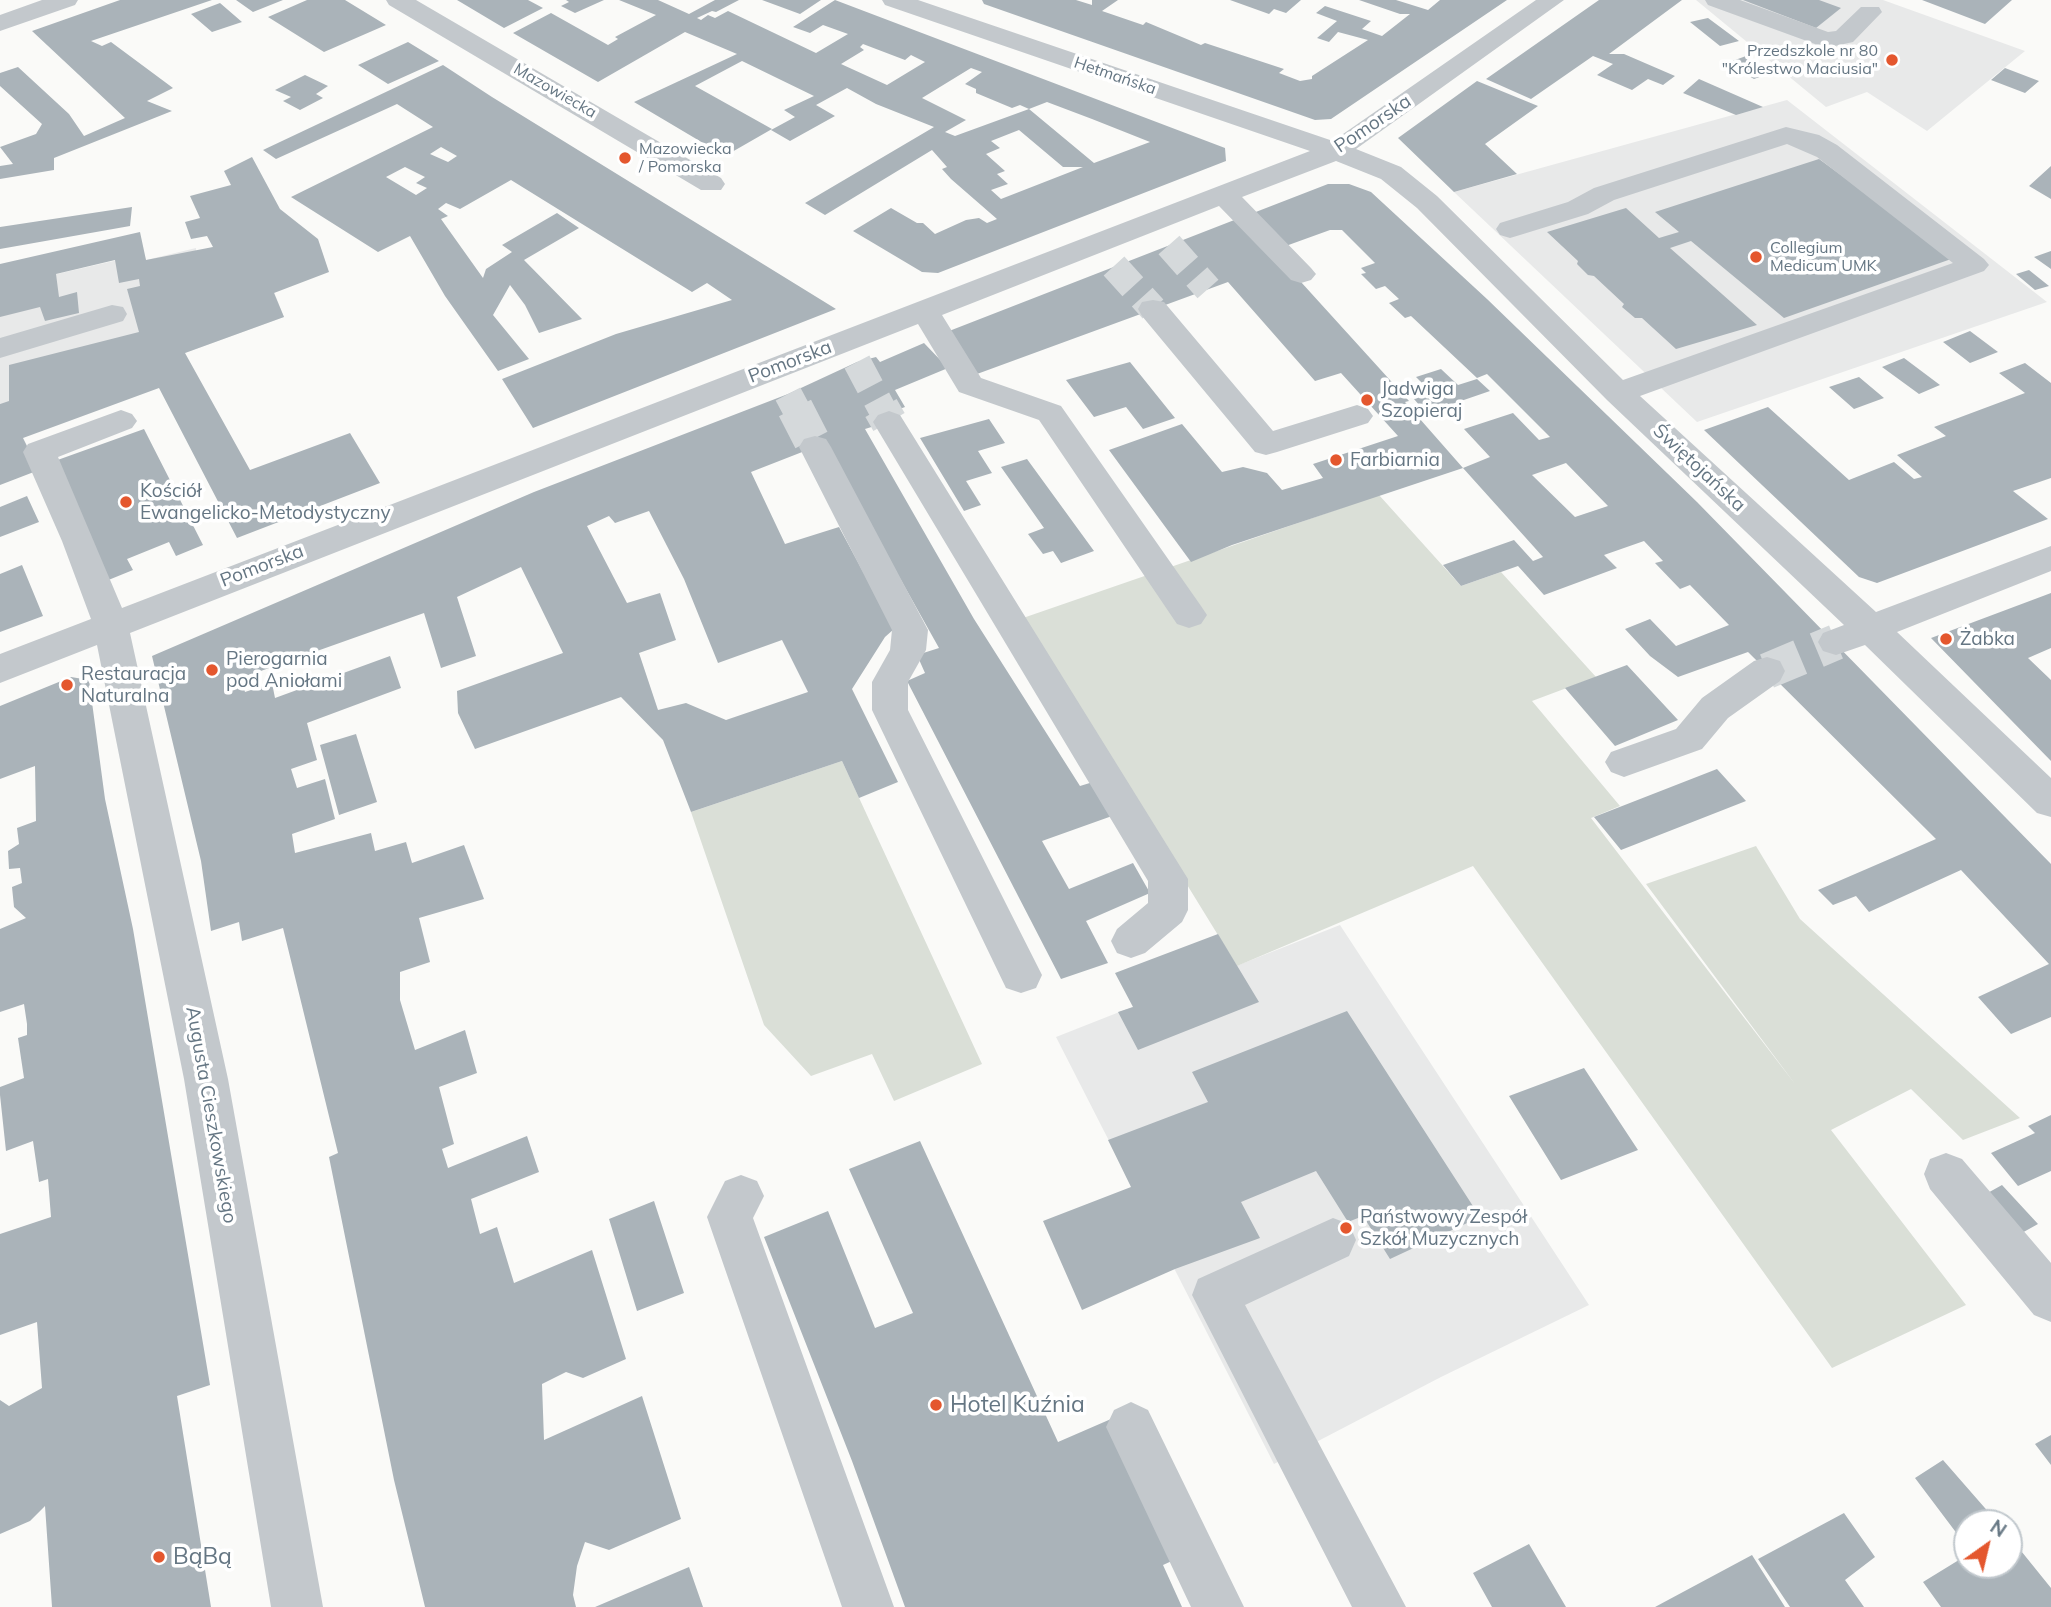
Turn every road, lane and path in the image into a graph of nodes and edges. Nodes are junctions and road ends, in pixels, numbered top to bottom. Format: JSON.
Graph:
{"nodes":[{"id":1,"x":66,"y":0,"type":"edge"},
{"id":2,"x":398,"y":0,"type":"edge"},
{"id":3,"x":1552,"y":0,"type":"edge"},
{"id":4,"x":1717,"y":0,"type":"edge"},
{"id":5,"x":905,"y":1,"type":"edge"},
{"id":6,"x":1870,"y":12,"type":"dead end"},
{"id":7,"x":0,"y":23,"type":"edge"},
{"id":8,"x":1336,"y":151,"type":"junction"},
{"id":9,"x":711,"y":184,"type":"dead end"},
{"id":10,"x":1224,"y":195,"type":"junction"},
{"id":11,"x":1149,"y":225,"type":"junction"},
{"id":12,"x":1510,"y":229,"type":"dead end"},
{"id":13,"x":1169,"y":245,"type":"tunnel mouth"},
{"id":14,"x":1094,"y":246,"type":"junction"},
{"id":15,"x":1114,"y":267,"type":"tunnel mouth"},
{"id":16,"x":1301,"y":274,"type":"dead end"},
{"id":17,"x":1153,"y":309,"type":"tunnel mouth"},
{"id":18,"x":925,"y":311,"type":"junction"},
{"id":19,"x":112,"y":314,"type":"dead end"},
{"id":20,"x":0,"y":348,"type":"edge"},
{"id":21,"x":1618,"y":393,"type":"junction"},
{"id":22,"x":1357,"y":416,"type":"dead end"},
{"id":23,"x":121,"y":421,"type":"dead end"},
{"id":24,"x":889,"y":422,"type":"tunnel mouth"},
{"id":25,"x":815,"y":447,"type":"tunnel mouth"},
{"id":26,"x":2051,"y":558,"type":"edge"},
{"id":27,"x":1189,"y":615,"type":"dead end"},
{"id":28,"x":111,"y":625,"type":"junction"},
{"id":29,"x":1870,"y":628,"type":"junction"},
{"id":30,"x":1836,"y":642,"type":"tunnel mouth"},
{"id":31,"x":0,"y":669,"type":"edge"},
{"id":32,"x":1767,"y":671,"type":"tunnel mouth"},
{"id":33,"x":1624,"y":762,"type":"dead end"},
{"id":34,"x":2051,"y":803,"type":"edge"},
{"id":35,"x":1131,"y":941,"type":"dead end"},
{"id":36,"x":1021,"y":975,"type":"dead end"},
{"id":37,"x":1946,"y":1174,"type":"dead end"},
{"id":38,"x":741,"y":1196,"type":"dead end"},
{"id":39,"x":1333,"y":1240,"type":"dead end"},
{"id":40,"x":2051,"y":1298,"type":"edge"},
{"id":41,"x":1131,"y":1427,"type":"dead end"},
{"id":42,"x":297,"y":1607,"type":"edge"},
{"id":43,"x":868,"y":1607,"type":"edge"},
{"id":44,"x":1218,"y":1607,"type":"edge"},
{"id":45,"x":1380,"y":1607,"type":"edge"}],
"edges":[{"from":1,"to":7,"type":"street"},
{"from":2,"to":9,"type":"street","name":"Mazowiecka"},
{"from":3,"to":8,"type":"street","name":"Pomorska"},
{"from":4,"to":6,"type":"street"},
{"from":5,"to":8,"type":"street","name":"Hetmańska"},
{"from":8,"to":10,"type":"street","name":"Pomorska"},
{"from":8,"to":21,"type":"street","name":"Świętojańska"},
{"from":10,"to":11,"type":"street","name":"Pomorska"},
{"from":10,"to":16,"type":"street"},
{"from":11,"to":13,"type":"street"},
{"from":11,"to":14,"type":"street","name":"Pomorska"},
{"from":12,"to":21,"type":"street"},
{"from":14,"to":15,"type":"street"},
{"from":14,"to":18,"type":"street","name":"Pomorska"},
{"from":17,"to":22,"type":"street"},
{"from":18,"to":27,"type":"street"},
{"from":18,"to":28,"type":"street","name":"Pomorska"},
{"from":19,"to":20,"type":"street"},
{"from":21,"to":29,"type":"street","name":"Świętojańska"},
{"from":23,"to":28,"type":"street","name":"Augusta Cieszkowskiego"},
{"from":24,"to":35,"type":"street"},
{"from":25,"to":36,"type":"street"},
{"from":26,"to":29,"type":"street"},
{"from":28,"to":31,"type":"street","name":"Pomorska"},
{"from":28,"to":42,"type":"street","name":"Augusta Cieszkowskiego"},
{"from":29,"to":30,"type":"street"},
{"from":29,"to":34,"type":"street","name":"Świętojańska"},
{"from":32,"to":33,"type":"street"},
{"from":37,"to":40,"type":"street"},
{"from":38,"to":43,"type":"street"},
{"from":39,"to":45,"type":"street"},
{"from":41,"to":44,"type":"street"}]}
